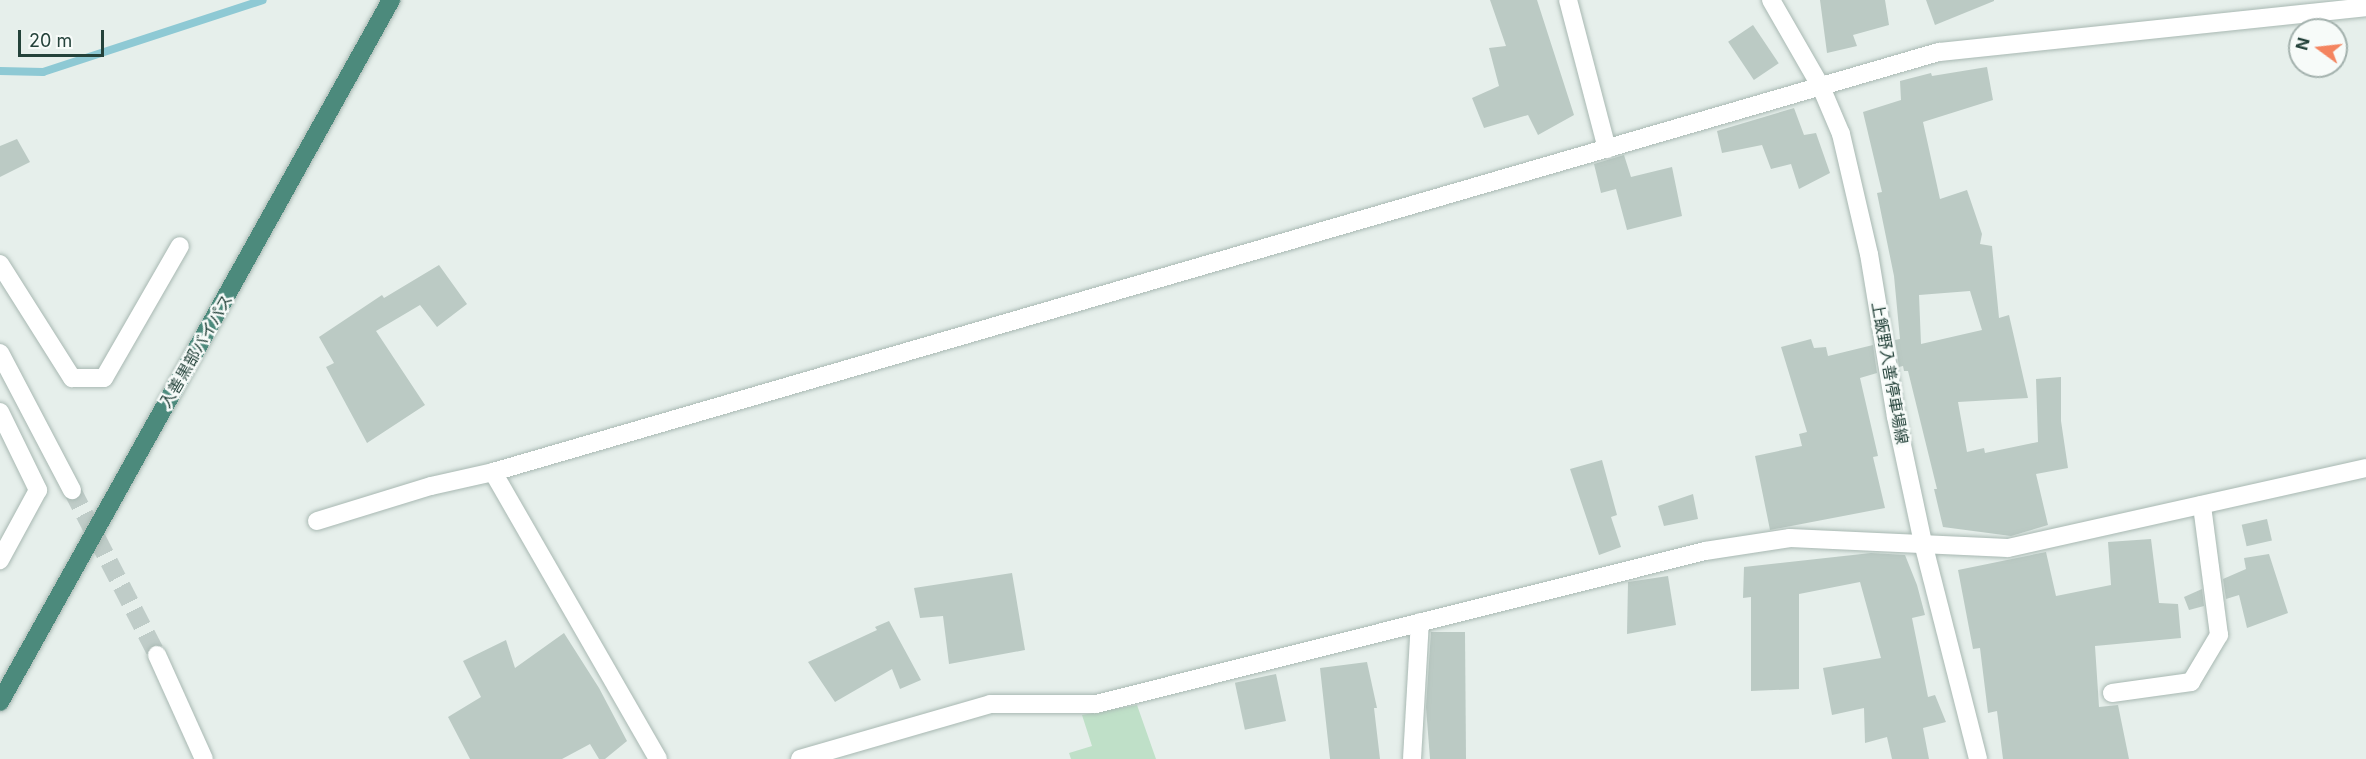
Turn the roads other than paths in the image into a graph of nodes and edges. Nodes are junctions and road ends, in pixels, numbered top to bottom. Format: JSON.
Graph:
{"nodes":[{"id":1,"x":391,"y":0,"type":"edge"},
{"id":2,"x":1568,"y":0,"type":"edge"},
{"id":3,"x":1771,"y":0,"type":"edge"},
{"id":4,"x":2366,"y":7,"type":"edge"},
{"id":5,"x":1821,"y":87,"type":"junction"},
{"id":6,"x":1607,"y":148,"type":"junction"},
{"id":7,"x":180,"y":246,"type":"dead end"},
{"id":8,"x":0,"y":264,"type":"edge"},
{"id":9,"x":0,"y":353,"type":"edge"},
{"id":10,"x":0,"y":412,"type":"edge"},
{"id":11,"x":2366,"y":468,"type":"edge"},
{"id":12,"x":494,"y":472,"type":"junction"},
{"id":13,"x":72,"y":490,"type":"tunnel mouth"},
{"id":14,"x":2202,"y":505,"type":"junction"},
{"id":15,"x":317,"y":521,"type":"dead end"},
{"id":16,"x":1923,"y":543,"type":"junction"},
{"id":17,"x":0,"y":560,"type":"edge"},
{"id":18,"x":1420,"y":622,"type":"junction"},
{"id":19,"x":157,"y":655,"type":"tunnel mouth"},
{"id":20,"x":2112,"y":693,"type":"dead end"},
{"id":21,"x":0,"y":702,"type":"edge"},
{"id":22,"x":843,"y":753,"type":"edge"},
{"id":23,"x":204,"y":759,"type":"edge"},
{"id":24,"x":658,"y":759,"type":"edge"},
{"id":25,"x":801,"y":759,"type":"edge"},
{"id":26,"x":1412,"y":759,"type":"edge"},
{"id":27,"x":1978,"y":759,"type":"edge"}],
"edges":[{"from":1,"to":21,"type":"highway","name":"入善黒部バイパス"},
{"from":2,"to":6,"type":"street"},
{"from":3,"to":5,"type":"street","name":"上飯野入善停車場線"},
{"from":4,"to":5,"type":"street"},
{"from":5,"to":6,"type":"street"},
{"from":5,"to":16,"type":"street","name":"上飯野入善停車場線"},
{"from":6,"to":12,"type":"street"},
{"from":7,"to":8,"type":"street"},
{"from":9,"to":13,"type":"street"},
{"from":10,"to":17,"type":"street"},
{"from":11,"to":14,"type":"street"},
{"from":12,"to":15,"type":"street"},
{"from":12,"to":24,"type":"street"},
{"from":14,"to":16,"type":"street"},
{"from":14,"to":20,"type":"street"},
{"from":16,"to":18,"type":"street"},
{"from":16,"to":27,"type":"street","name":"上飯野入善停車場線"},
{"from":18,"to":22,"type":"street"},
{"from":18,"to":26,"type":"street"},
{"from":19,"to":23,"type":"street"},
{"from":22,"to":25,"type":"street"}]}
